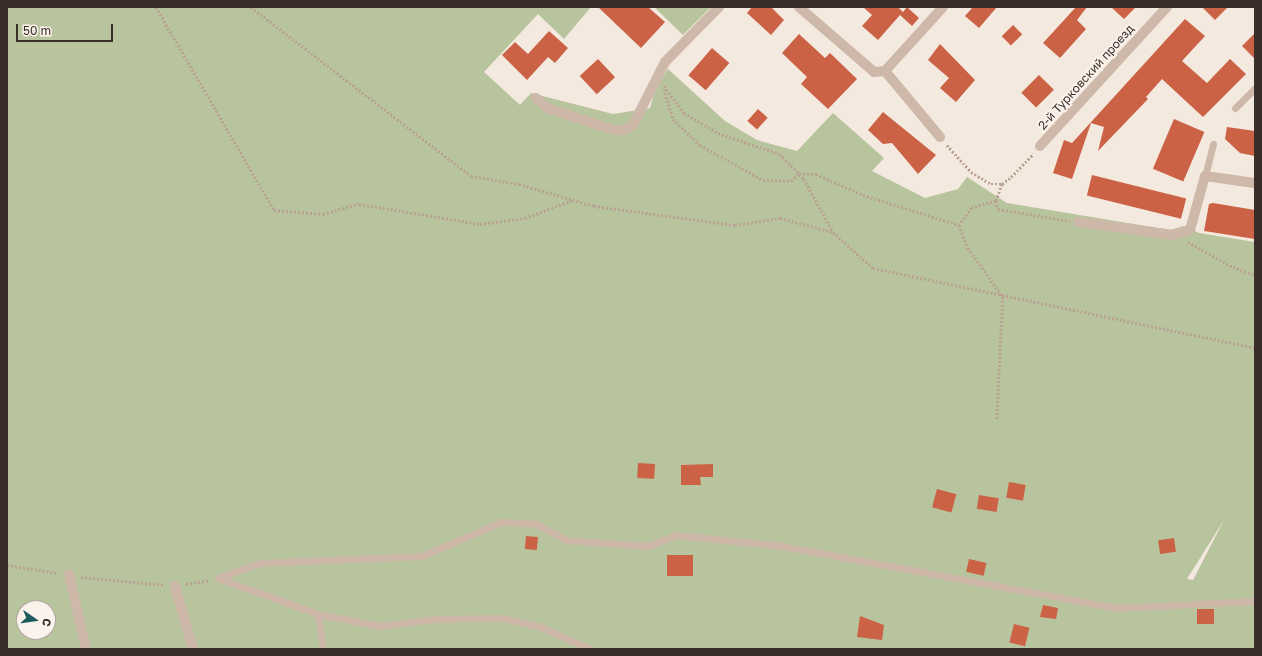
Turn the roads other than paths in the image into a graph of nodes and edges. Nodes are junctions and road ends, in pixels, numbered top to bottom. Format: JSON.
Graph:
{"nodes":[{"id":1,"x":719,"y":7,"type":"edge"},
{"id":2,"x":799,"y":7,"type":"edge"},
{"id":3,"x":943,"y":7,"type":"edge"},
{"id":4,"x":1167,"y":7,"type":"edge"},
{"id":5,"x":885,"y":71,"type":"junction"},
{"id":6,"x":1255,"y":88,"type":"edge"},
{"id":7,"x":536,"y":98,"type":"dead end"},
{"id":8,"x":1235,"y":108,"type":"dead end"},
{"id":9,"x":940,"y":137,"type":"road end"},
{"id":10,"x":1212,"y":144,"type":"dead end"},
{"id":11,"x":1040,"y":146,"type":"road end"},
{"id":12,"x":1206,"y":176,"type":"junction"},
{"id":13,"x":1255,"y":183,"type":"edge"},
{"id":14,"x":1079,"y":222,"type":"road end"},
{"id":15,"x":69,"y":574,"type":"road end"},
{"id":16,"x":175,"y":586,"type":"road end"},
{"id":17,"x":1255,"y":601,"type":"edge"},
{"id":18,"x":318,"y":614,"type":"junction"},
{"id":19,"x":86,"y":649,"type":"edge"},
{"id":20,"x":193,"y":649,"type":"edge"},
{"id":21,"x":323,"y":649,"type":"edge"},
{"id":22,"x":590,"y":649,"type":"edge"}],
"edges":[{"from":1,"to":7,"type":"street"},
{"from":2,"to":5,"type":"street"},
{"from":3,"to":5,"type":"street"},
{"from":4,"to":11,"type":"street","name":"2-й Турковский проезд"},
{"from":5,"to":9,"type":"street"},
{"from":6,"to":8,"type":"lane"},
{"from":10,"to":12,"type":"lane"},
{"from":12,"to":13,"type":"street"},
{"from":12,"to":14,"type":"street"},
{"from":15,"to":19,"type":"street"},
{"from":16,"to":20,"type":"street"},
{"from":17,"to":18,"type":"lane"},
{"from":18,"to":21,"type":"lane"},
{"from":18,"to":22,"type":"lane"}]}
